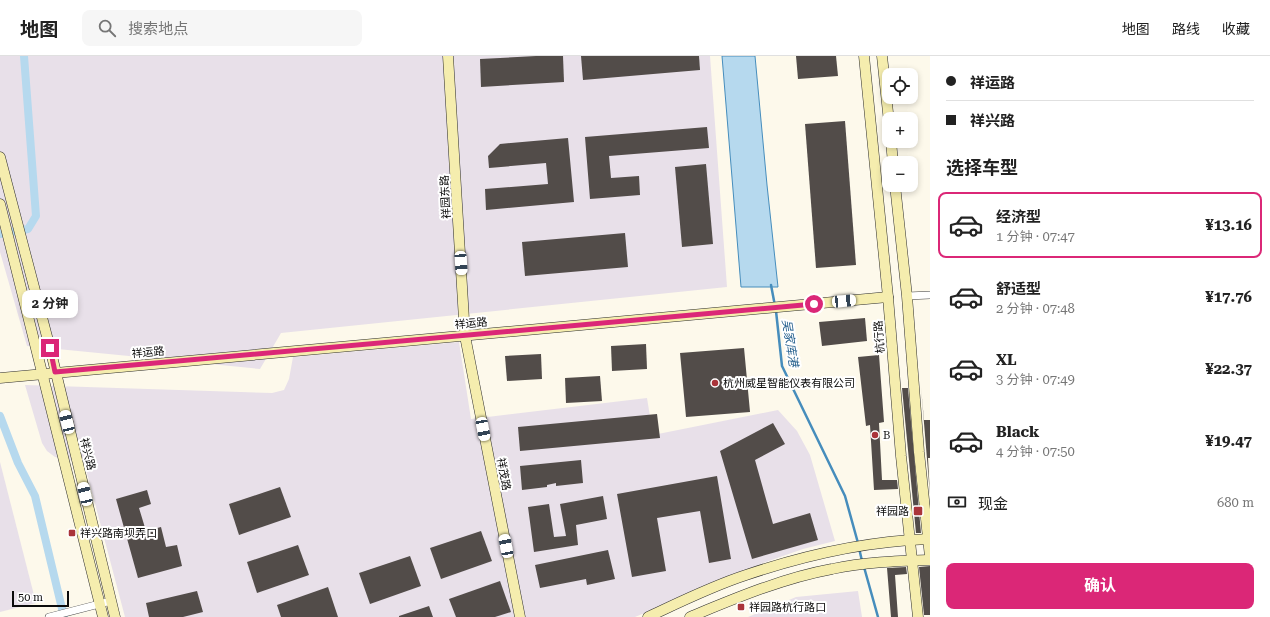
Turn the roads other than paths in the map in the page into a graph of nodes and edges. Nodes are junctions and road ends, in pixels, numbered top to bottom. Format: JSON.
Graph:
{"nodes":[{"id":1,"x":448,"y":56,"type":"edge"},
{"id":2,"x":864,"y":56,"type":"edge"},
{"id":3,"x":882,"y":56,"type":"edge"},
{"id":4,"x":888,"y":112,"type":"edge"},
{"id":5,"x":0,"y":157,"type":"edge"},
{"id":6,"x":897,"y":192,"type":"edge"},
{"id":7,"x":0,"y":204,"type":"edge"},
{"id":8,"x":930,"y":295,"type":"edge"},
{"id":9,"x":907,"y":296,"type":"junction"},
{"id":10,"x":888,"y":297,"type":"junction"},
{"id":11,"x":465,"y":336,"type":"junction"},
{"id":12,"x":55,"y":372,"type":"junction"},
{"id":13,"x":42,"y":374,"type":"junction"},
{"id":14,"x":0,"y":378,"type":"edge"},
{"id":15,"x":929,"y":539,"type":"edge"},
{"id":16,"x":910,"y":540,"type":"junction"},
{"id":17,"x":930,"y":559,"type":"edge"},
{"id":18,"x":911,"y":560,"type":"junction"},
{"id":19,"x":111,"y":601,"type":"junction"},
{"id":20,"x":99,"y":604,"type":"junction"},
{"id":21,"x":49,"y":617,"type":"edge"},
{"id":22,"x":103,"y":617,"type":"edge"},
{"id":23,"x":115,"y":617,"type":"edge"},
{"id":24,"x":520,"y":617,"type":"edge"},
{"id":25,"x":648,"y":617,"type":"edge"},
{"id":26,"x":690,"y":617,"type":"edge"},
{"id":27,"x":918,"y":617,"type":"edge"}],
"edges":[{"from":1,"to":11,"type":"street","name":"祥园东路"},
{"from":2,"to":10,"type":"street","name":"杭行路"},
{"from":3,"to":4,"type":"street"},
{"from":5,"to":12,"type":"street","name":"祥兴路"},
{"from":6,"to":9,"type":"street"},
{"from":7,"to":13,"type":"street"},
{"from":8,"to":9,"type":"street"},
{"from":9,"to":15,"type":"street"},
{"from":10,"to":11,"type":"street","name":"祥运路"},
{"from":10,"to":16,"type":"street","name":"杭行路"},
{"from":11,"to":12,"type":"street","name":"祥运路"},
{"from":11,"to":24,"type":"street","name":"祥茂路"},
{"from":12,"to":13,"type":"street","name":"祥运路"},
{"from":12,"to":19,"type":"street","name":"祥兴路"},
{"from":13,"to":14,"type":"street","name":"祥运路"},
{"from":13,"to":20,"type":"street"},
{"from":15,"to":16,"type":"street"},
{"from":15,"to":17,"type":"street"},
{"from":16,"to":18,"type":"street","name":"杭行路"},
{"from":16,"to":25,"type":"street"},
{"from":17,"to":18,"type":"street"},
{"from":18,"to":26,"type":"street"},
{"from":18,"to":27,"type":"street","name":"杭行路"},
{"from":19,"to":20,"type":"street"},
{"from":19,"to":23,"type":"street","name":"祥兴路"},
{"from":20,"to":21,"type":"street"},
{"from":20,"to":22,"type":"street"}]}
